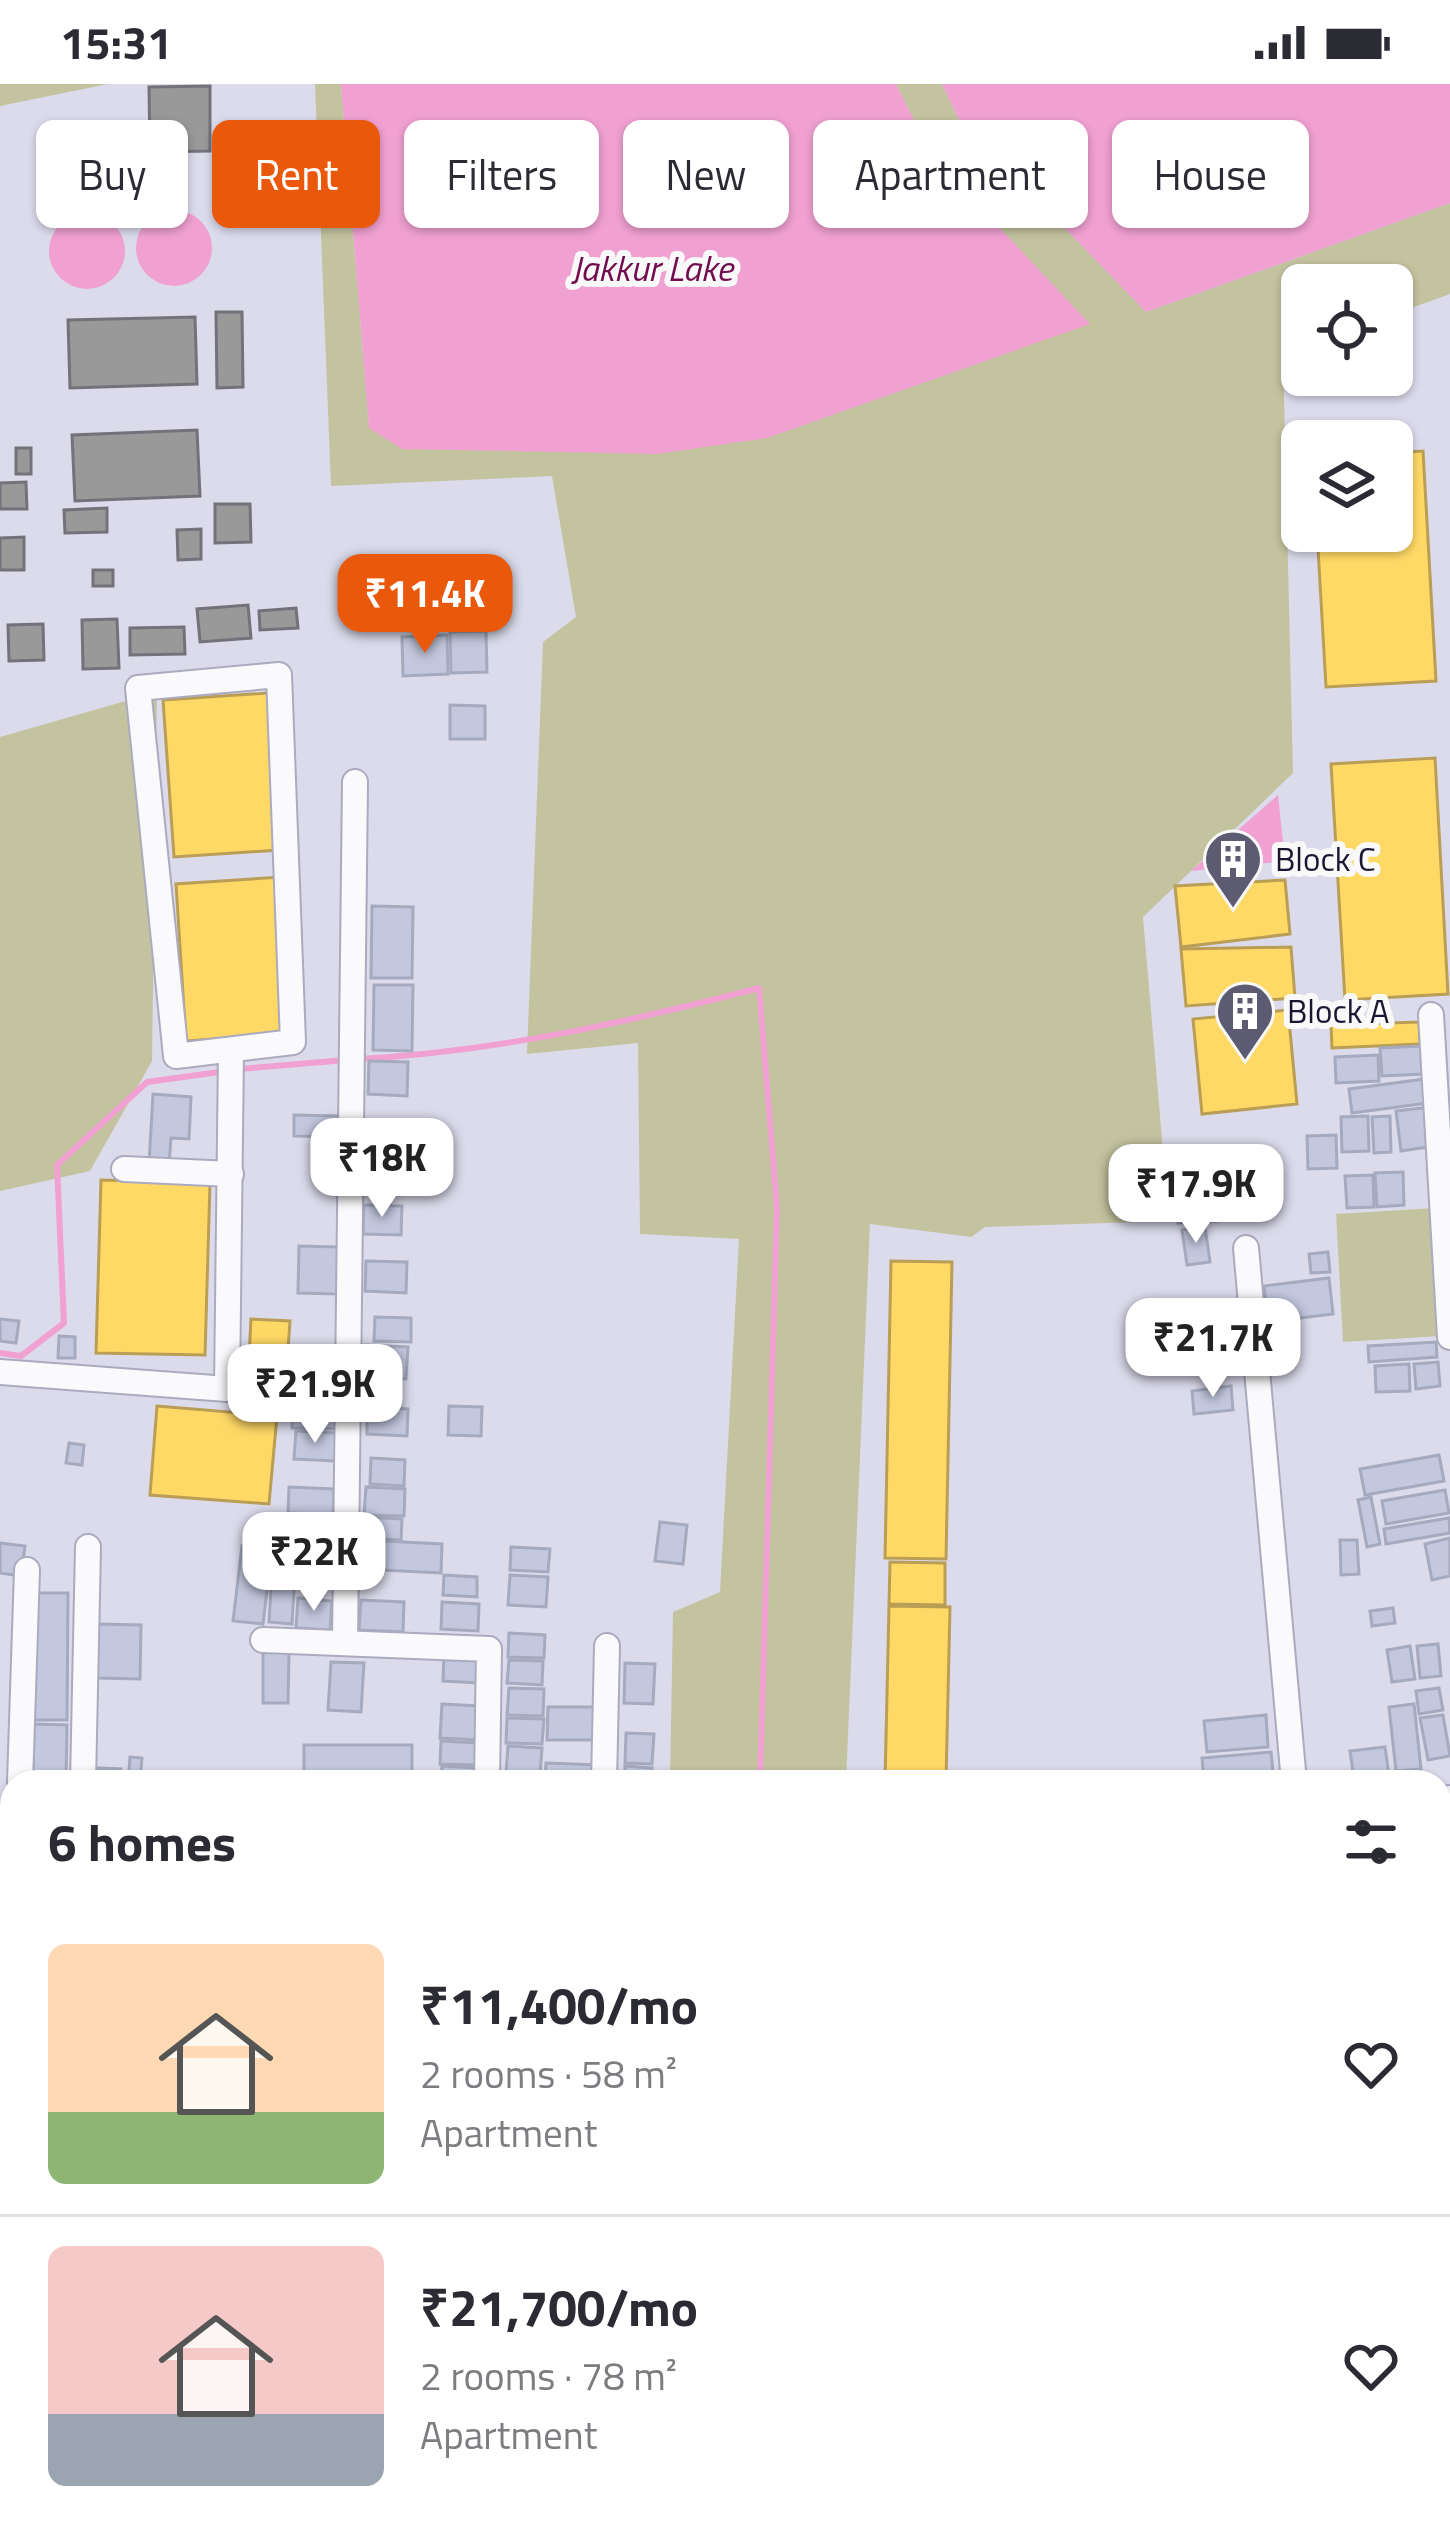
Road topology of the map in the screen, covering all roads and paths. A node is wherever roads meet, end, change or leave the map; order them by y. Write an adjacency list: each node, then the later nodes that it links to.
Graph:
1 (356, 782): 12 (street)
2 (1431, 1015): 7 (street)
3 (231, 1054): 3 (street); 5 (street)
4 (124, 1169): 5 (street)
5 (232, 1174): 8 (street)
6 (1246, 1248): 18 (street)
7 (1450, 1337)
8 (0, 1372)
9 (88, 1546): 15 (street)
10 (27, 1570): 14 (street)
11 (262, 1640): 12 (street)
12 (345, 1643): 16 (street)
13 (608, 1646): 17 (street)
14 (20, 1770)
15 (83, 1770)
16 (487, 1770)
17 (604, 1770)
18 (1293, 1770)

